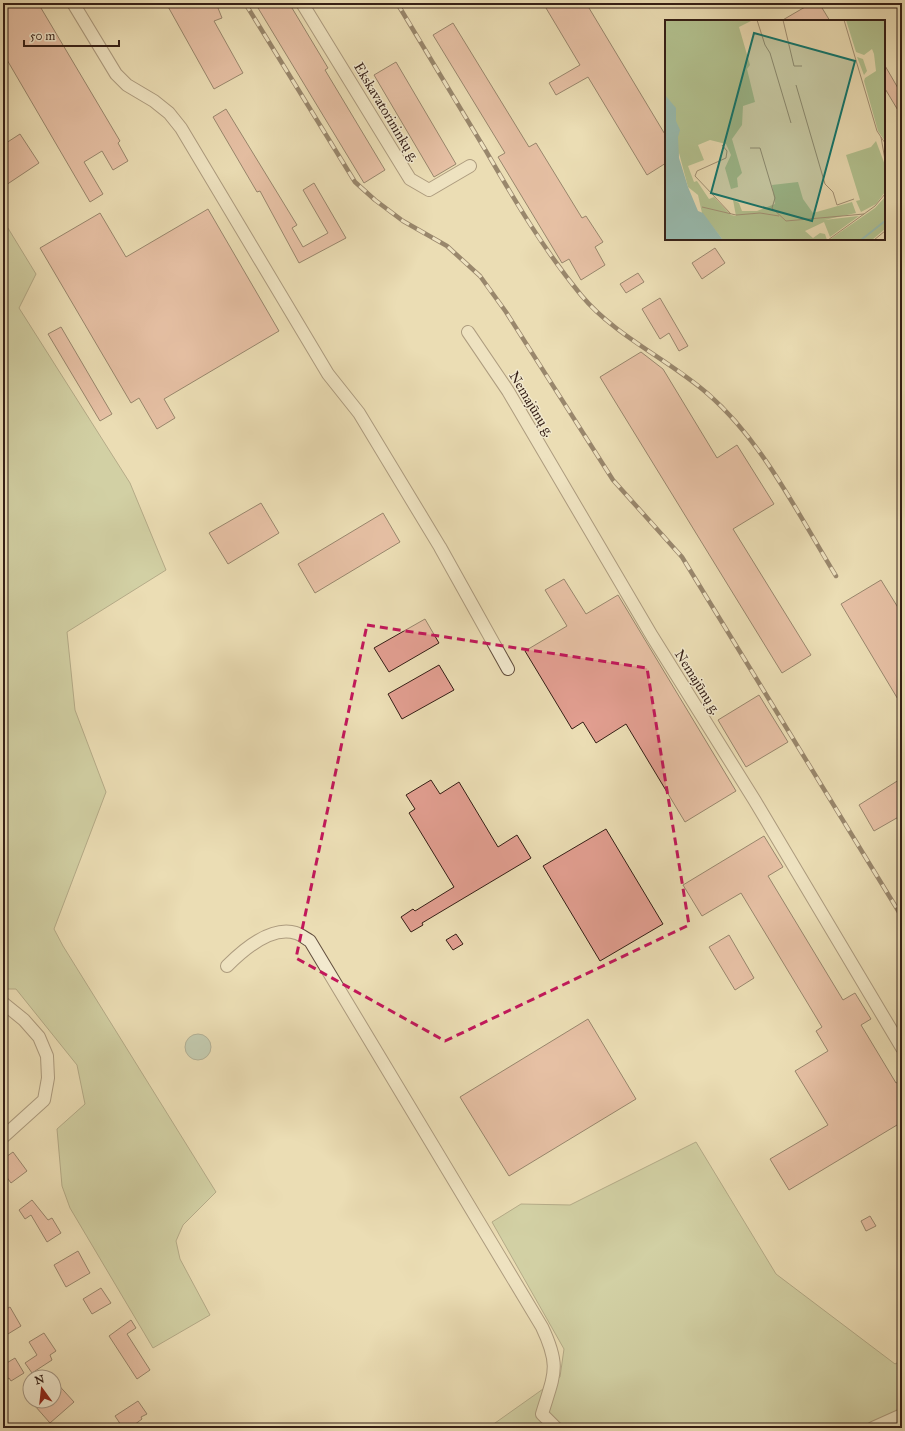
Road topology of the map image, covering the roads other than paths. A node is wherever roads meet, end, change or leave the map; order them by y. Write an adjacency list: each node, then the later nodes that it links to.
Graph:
1 (73, 3): 5 (street)
2 (302, 3): 3 (street, Ekskavatorininkų g.)
3 (470, 166)
4 (468, 332): 8 (street, Nemajūnų g.)
5 (508, 669)
6 (227, 966): 11 (street)
7 (3, 1003): 9 (street)
8 (902, 1048)
9 (3, 1137)
10 (902, 1415): 12 (street)
11 (556, 1428)
12 (873, 1428)

